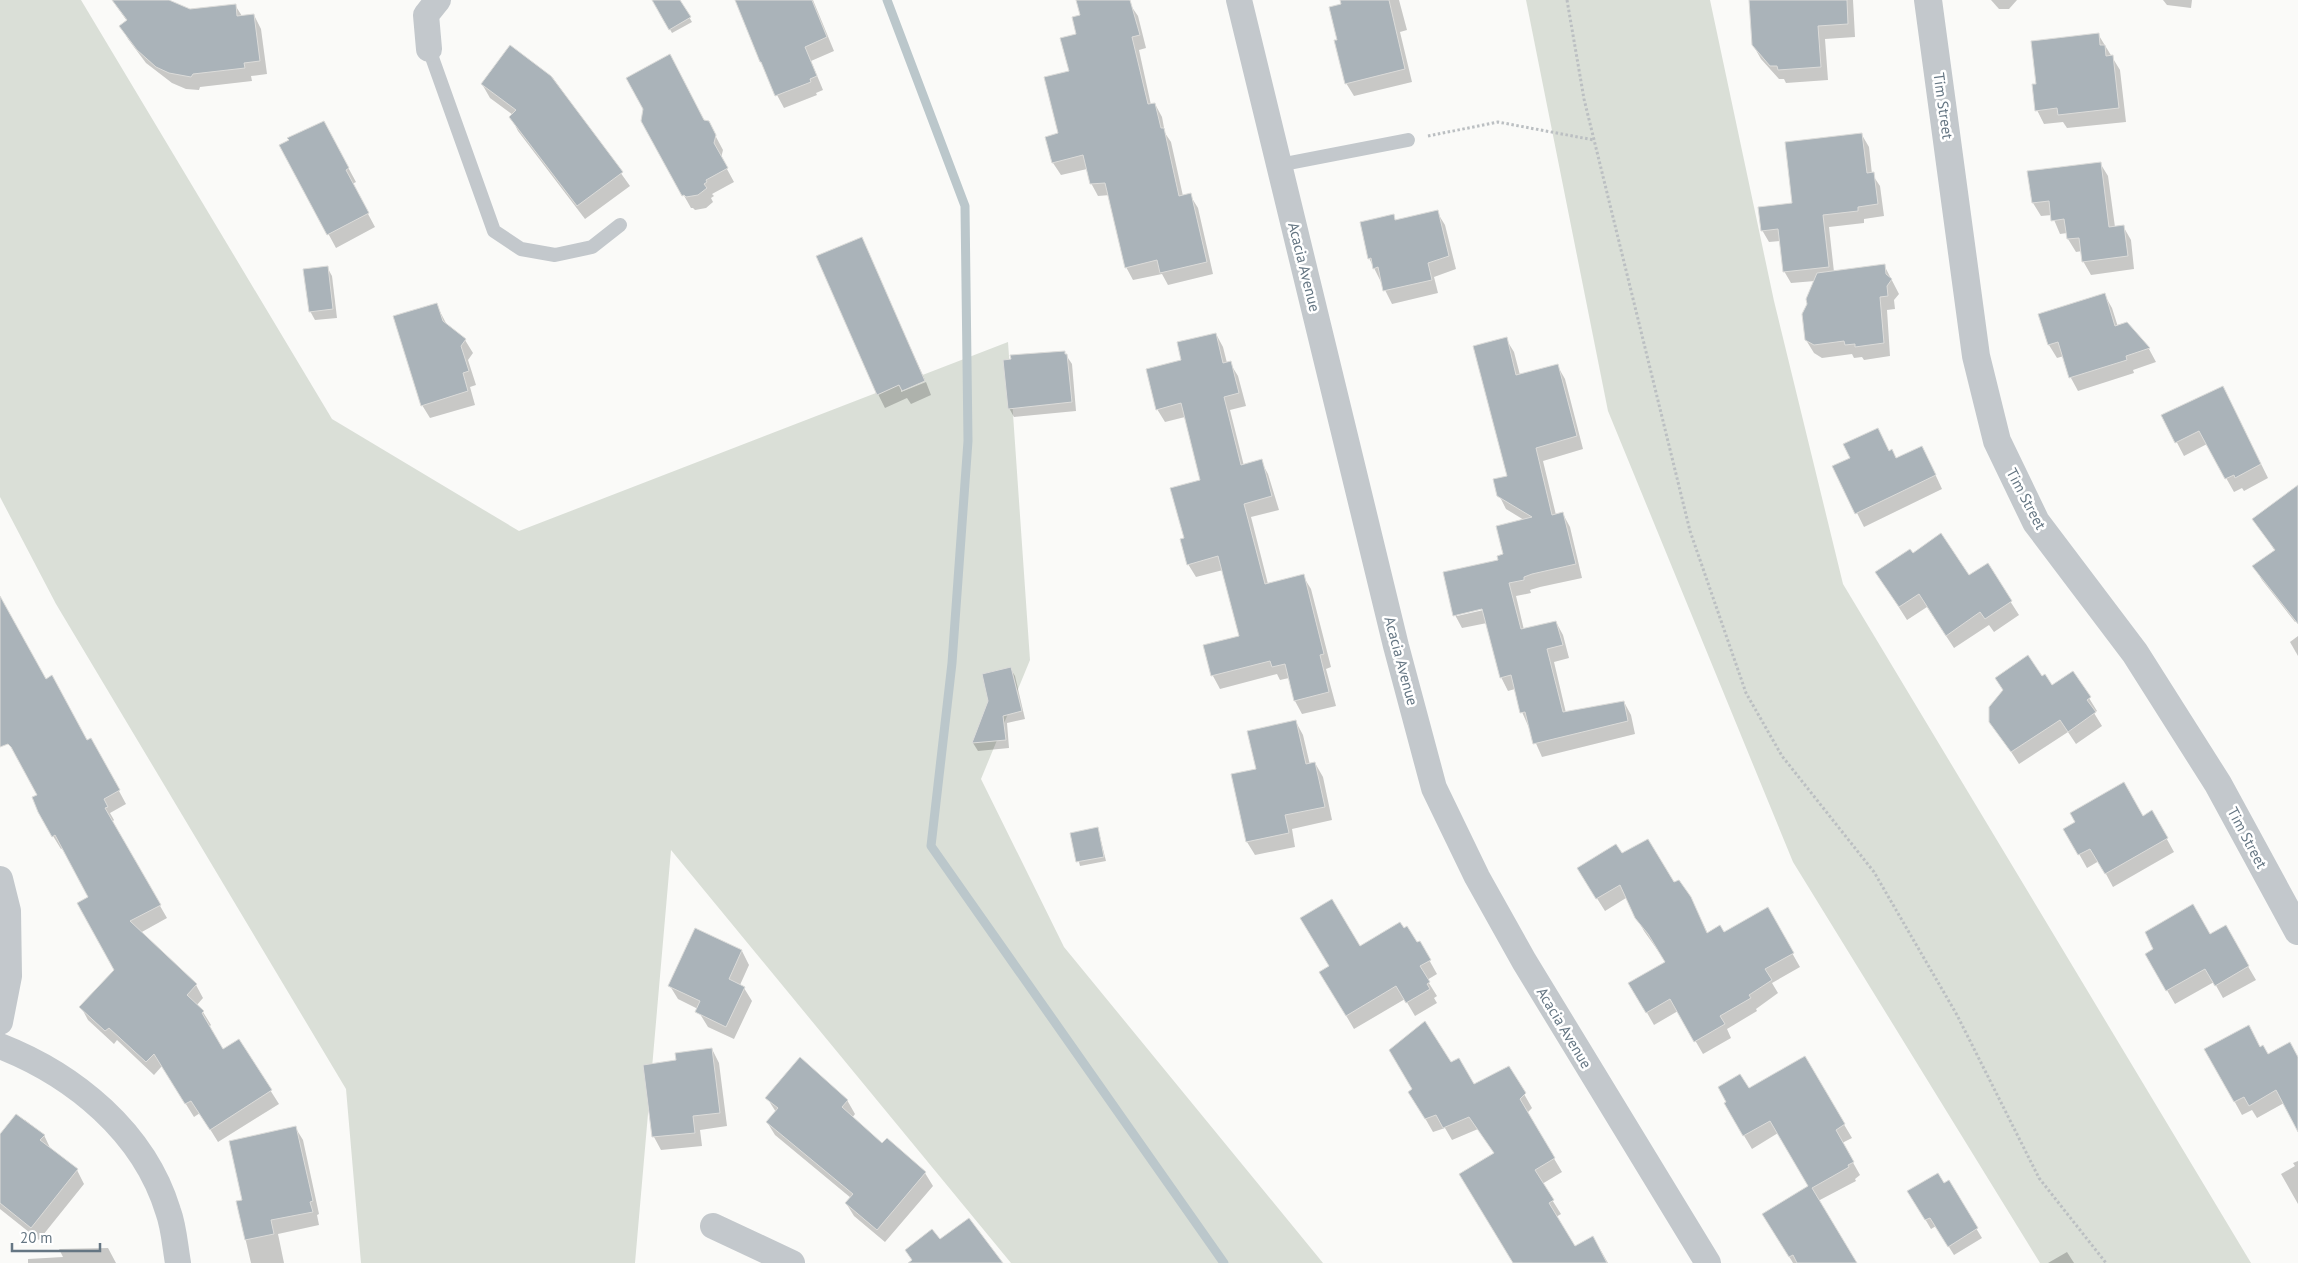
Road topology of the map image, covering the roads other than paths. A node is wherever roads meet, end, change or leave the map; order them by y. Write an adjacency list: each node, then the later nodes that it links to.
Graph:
1 (438, 0): 4 (street)
2 (1239, 0): 6 (street, Acacia Avenue)
3 (1928, 0): 9 (street, Tim Street)
4 (429, 49): 7 (lane)
5 (1408, 140): 6 (lane)
6 (1279, 164): 15 (street, Acacia Avenue)
7 (620, 225)
8 (0, 879): 10 (street)
9 (2298, 931)
10 (0, 1022)
11 (0, 1046): 13 (street)
12 (713, 1226): 14 (street)
13 (178, 1263)
14 (792, 1263)
15 (1708, 1263)

